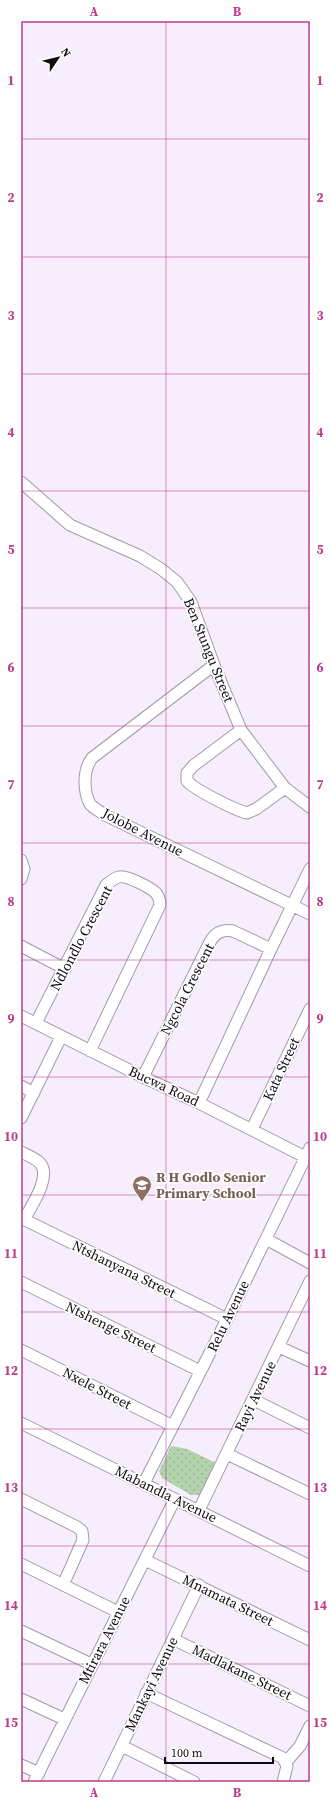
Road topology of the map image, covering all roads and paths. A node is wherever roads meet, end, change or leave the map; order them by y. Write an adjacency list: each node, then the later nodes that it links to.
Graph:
1 (21, 482): 2 (street, Ben Stungu Street)
2 (214, 665): 3 (street, Ben Stungu Street); 9 (street, Jolobe Avenue)
3 (241, 730): 4 (street, Ben Stungu Street); 4 (street)
4 (285, 788): 5 (street, Ben Stungu Street)
5 (310, 807)
6 (21, 860): 8 (street)
7 (310, 869): 9 (street)
8 (21, 879)
9 (292, 905): 10 (street, Jolobe Avenue); 12 (street)
10 (310, 914)
11 (21, 946): 13 (street)
12 (271, 949): 20 (street, Ngcola Crescent); 23 (street)
13 (65, 969): 16 (street, Ndlondlo Crescent); 19 (street, Ndlondlo Crescent)
14 (310, 1008): 17 (street, Kata Street)
15 (21, 1016): 16 (street, Bucwa Road)
16 (36, 1024): 18 (street, Bucwa Road)
17 (305, 1030): 25 (street, Kata Street)
18 (61, 1037): 19 (street, Bucwa Road); 22 (street)
19 (90, 1051): 20 (street, Bucwa Road)
20 (143, 1077): 23 (street, Bucwa Road)
21 (21, 1086): 22 (street)
22 (34, 1092): 24 (street)
23 (199, 1103): 25 (street, Bucwa Road)
24 (21, 1118)
25 (252, 1129): 27 (street, Bucwa Road)
26 (21, 1152): 28 (street)
27 (308, 1153): 29 (street, Relu Avenue)
28 (23, 1219): 33 (street, Ntshanyana Street)
29 (266, 1239): 30 (street); 33 (street, Relu Avenue)
30 (310, 1263)
31 (21, 1282): 37 (street, Ntshenge Street)
32 (308, 1289): 34 (street, Rayi Avenue)
33 (227, 1319): 37 (street, Relu Avenue)
34 (279, 1347): 36 (street); 38 (street, Rayi Avenue)
35 (21, 1350): 40 (street, Nxele Street)
36 (310, 1362)
37 (200, 1371): 40 (street, Relu Avenue)
38 (254, 1400): 41 (street); 42 (street, Rayi Avenue)
39 (21, 1423): 43 (street, Mabandla Avenue)
40 (173, 1426): 43 (street, Relu Avenue)
41 (310, 1428)
42 (227, 1454): 44 (street); 47 (street, Rayi Avenue)
43 (144, 1483): 46 (street, Mabandla Avenue)
44 (310, 1494)
45 (21, 1499): 51 (street)
46 (175, 1499): 47 (street, Mabandla Avenue); 48 (street, Mtirara Avenue)
47 (199, 1510): 50 (street, Mabandla Avenue)
48 (145, 1560): 52 (street, Mnamata Street); 53 (street, Mtirara Avenue)
49 (21, 1564): 51 (street)
50 (310, 1566)
51 (63, 1584): 53 (street)
52 (199, 1585): 55 (street, Mankayi Avenue); 56 (street, Mnamata Street)
53 (118, 1612): 57 (street, Mtirara Avenue)
54 (21, 1631): 57 (street)
55 (173, 1639): 58 (street, Mankayi Avenue); 60 (street, Madlakane Street)
56 (310, 1640)
57 (92, 1664): 61 (street, Mtirara Avenue)
58 (146, 1693): 63 (street, Mankayi Avenue); 64 (street)
59 (21, 1699): 61 (street)
60 (310, 1706)
61 (64, 1719): 66 (street, Mtirara Avenue)
62 (310, 1726): 64 (street)
63 (122, 1746): 67 (street, Mankayi Avenue); 68 (street)
64 (286, 1762): 69 (street)
65 (21, 1765): 66 (street)
66 (36, 1778)
67 (104, 1782)
68 (194, 1782)
69 (283, 1782)

